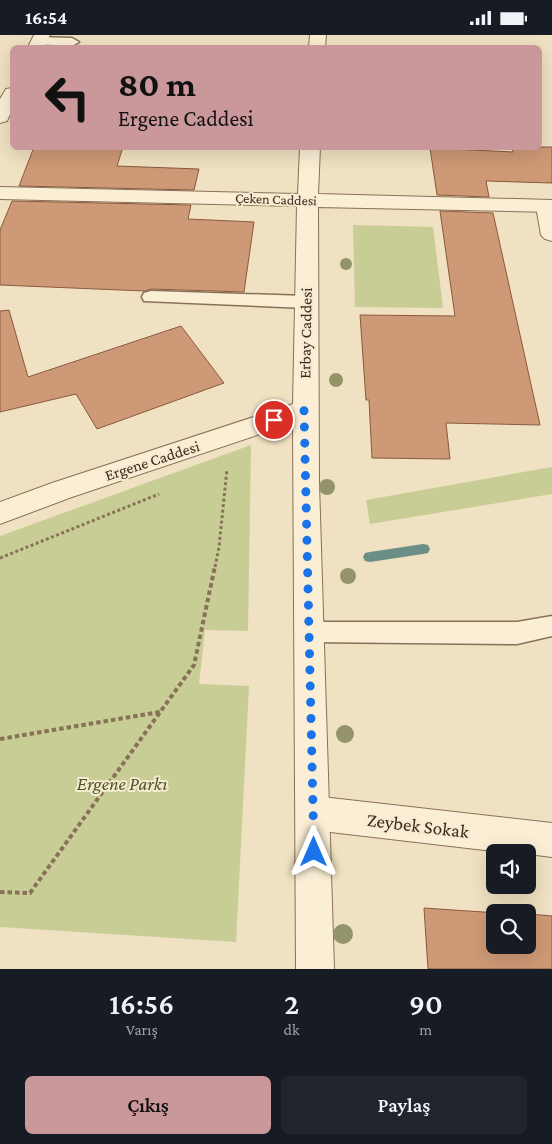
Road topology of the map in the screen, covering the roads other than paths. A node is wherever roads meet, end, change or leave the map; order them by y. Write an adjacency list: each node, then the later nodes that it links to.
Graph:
1 (39, 41): 2 (lane)
2 (72, 42)
3 (10, 97): 4 (street)
4 (0, 117)
5 (310, 150): 7 (street, Erbay Caddesi)
6 (0, 193): 7 (street, Çeken Caddesi)
7 (307, 200): 8 (street, Çeken Caddesi); 11 (street, Erbay Caddesi)
8 (549, 206): 9 (street)
9 (552, 235)
10 (151, 297): 11 (lane)
11 (306, 302): 12 (street, Erbay Caddesi)
12 (304, 410): 13 (street, Ergene Caddesi); 15 (street, Erbay Caddesi)
13 (0, 513)
14 (552, 626): 15 (lane)
15 (309, 632): 16 (street, Erbay Caddesi)
16 (314, 813): 17 (street, Zeybek Sokak); 18 (street, Erbay Caddesi)
17 (552, 840)
18 (315, 969)

